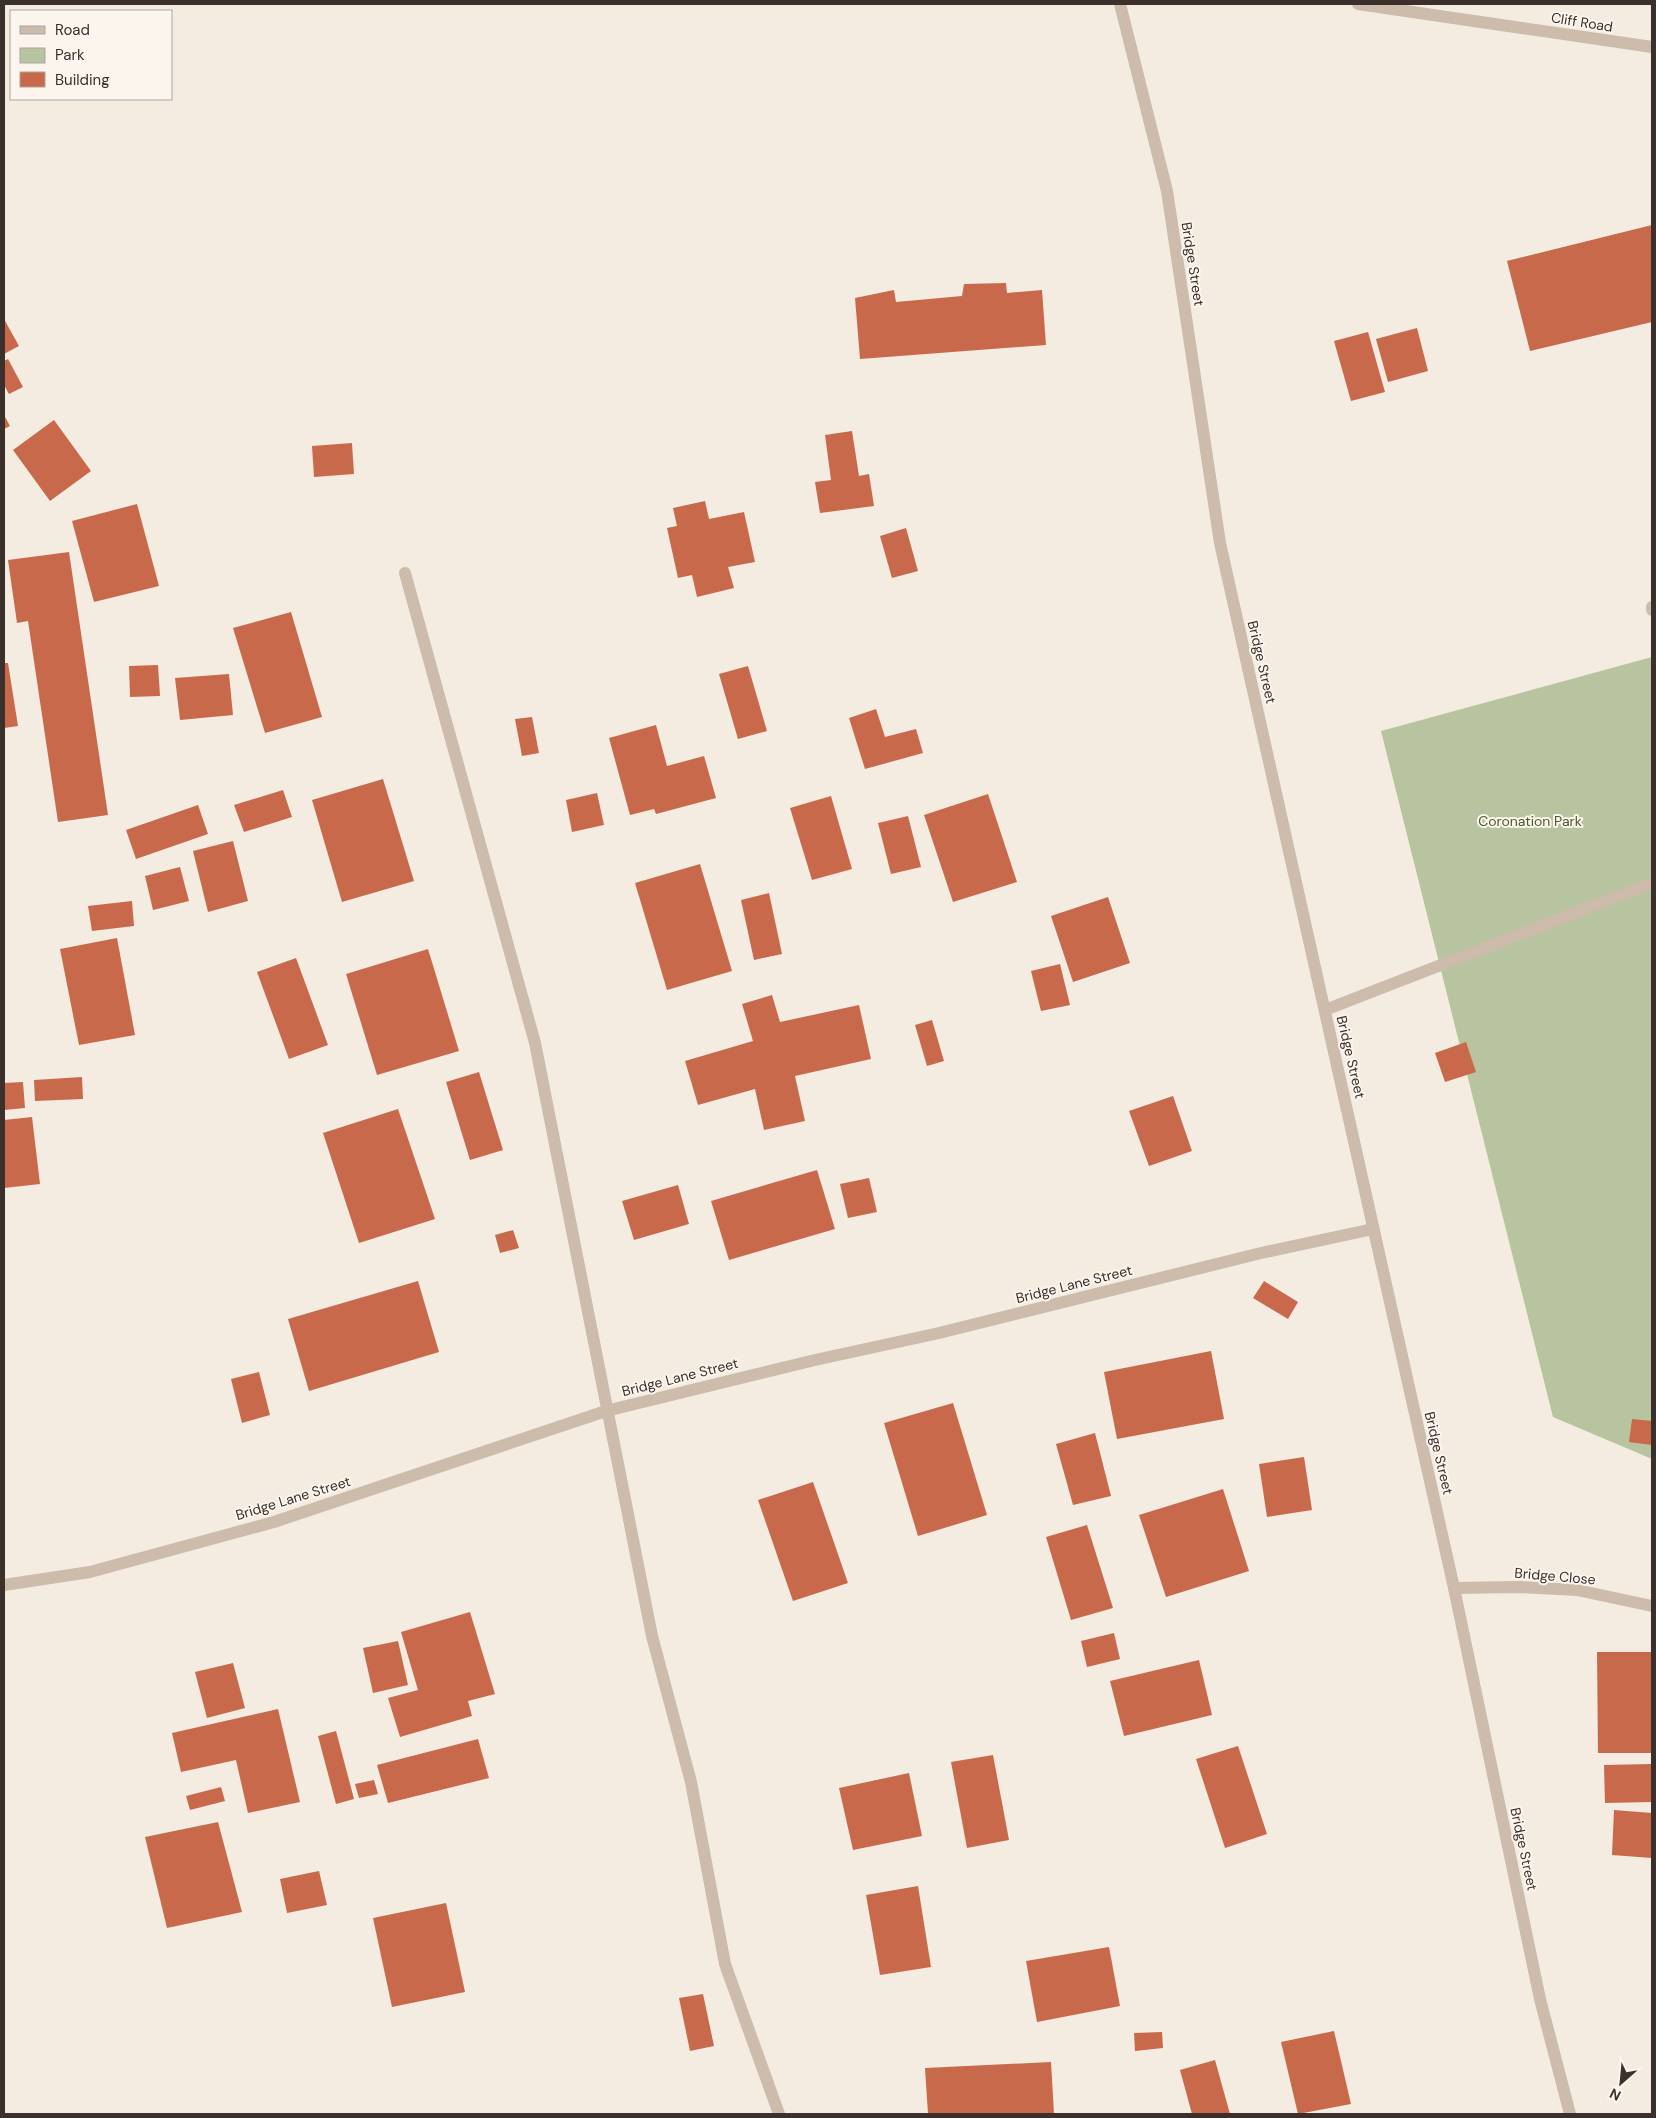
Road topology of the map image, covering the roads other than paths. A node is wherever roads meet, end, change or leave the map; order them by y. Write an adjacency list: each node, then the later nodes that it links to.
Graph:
1 (1120, 4): 6 (street, Bridge Street)
2 (1358, 4): 3 (street, Cliff Road)
3 (1652, 47)
4 (405, 573): 8 (street)
5 (1652, 883): 6 (street)
6 (1325, 1010): 7 (street, Bridge Street)
7 (1373, 1229): 8 (street, Bridge Lane Street); 10 (street, Bridge Street)
8 (606, 1411): 9 (street, Bridge Lane Street); 12 (street)
9 (4, 1585)
10 (1454, 1588): 11 (street, Bridge Close); 13 (street, Bridge Street)
11 (1652, 1606)
12 (779, 2114)
13 (1570, 2114)

